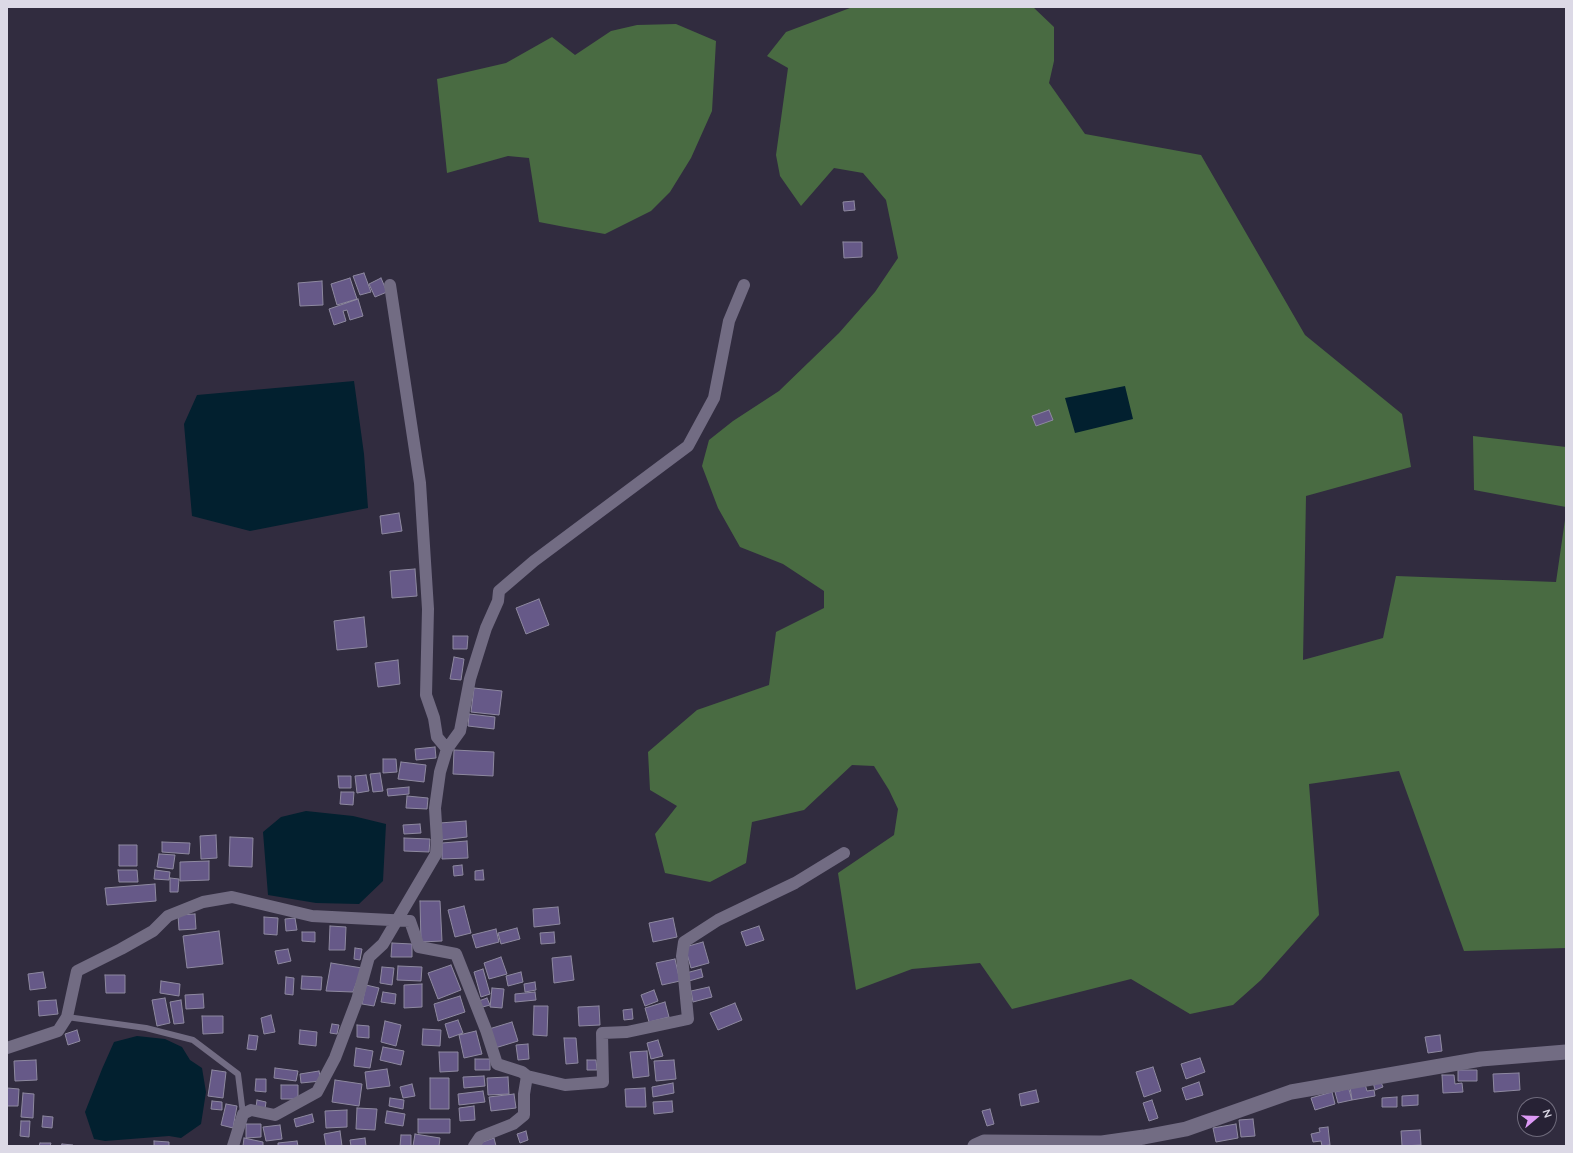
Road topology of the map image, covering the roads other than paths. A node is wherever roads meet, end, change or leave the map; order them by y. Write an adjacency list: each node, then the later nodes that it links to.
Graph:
1 (390, 285): 3 (street)
2 (744, 285): 3 (street)
3 (447, 749): 9 (street)
4 (844, 854): 8 (street)
5 (67, 1017): 6 (street); 8 (street); 9 (lane)
6 (7, 1048)
7 (1566, 1052): 12 (street)
8 (527, 1076): 11 (street)
9 (243, 1114): 10 (street)
10 (233, 1146)
11 (474, 1146)
12 (975, 1146)

